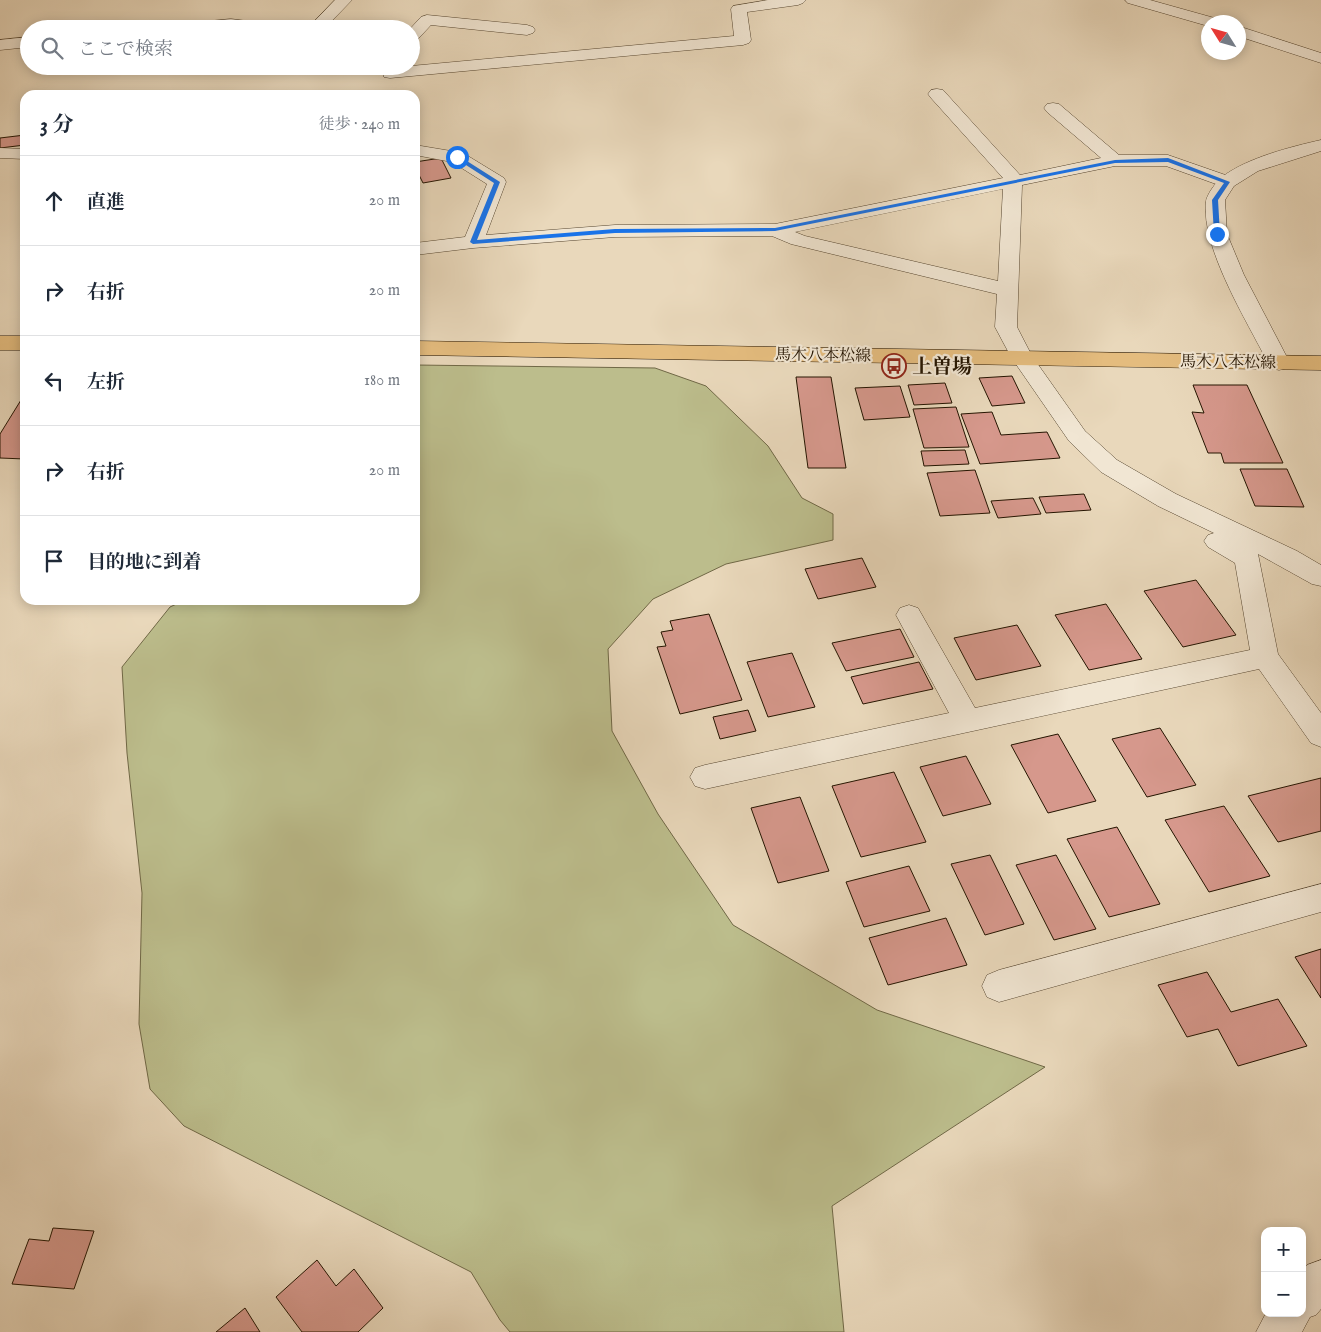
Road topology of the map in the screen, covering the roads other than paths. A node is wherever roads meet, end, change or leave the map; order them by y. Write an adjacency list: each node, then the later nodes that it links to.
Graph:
1 (344, 0): 5 (street)
2 (798, 0): 12 (street)
3 (1133, 0): 4 (street)
4 (1201, 19)
5 (324, 20)
6 (420, 27): 7 (street)
7 (527, 30)
8 (1246, 34): 11 (street)
9 (20, 43): 10 (street)
10 (0, 45)
11 (1321, 58)
12 (420, 70)
13 (937, 94): 20 (street)
14 (1053, 108): 19 (street)
15 (1321, 145): 21 (street)
16 (420, 151): 23 (street)
17 (0, 153): 18 (street)
18 (20, 154)
19 (1115, 161): 20 (street); 21 (street)
20 (1013, 182): 22 (street); 25 (street)
21 (1227, 182): 30 (street)
22 (775, 230): 23 (street); 25 (street)
23 (473, 242): 24 (street)
24 (420, 248)
25 (1008, 290): 29 (street)
26 (0, 342): 27 (main road)
27 (20, 343)
28 (420, 348): 29 (main road, 馬木八本松線)
29 (1022, 357): 30 (main road, 馬木八本松線); 32 (street)
30 (1279, 363): 31 (main road, 馬木八本松線)
31 (1321, 363)
32 (1167, 500): 33 (street); 35 (street)
33 (1321, 578)
34 (909, 615): 36 (street)
35 (1265, 657): 36 (street); 37 (street)
36 (968, 721): 38 (street)
37 (1321, 735)
38 (705, 777)
39 (1321, 898): 40 (street)
40 (999, 986)
41 (1321, 1279): 42 (street)
42 (1306, 1296)
43 (1289, 1317): 44 (street)
44 (1276, 1332)

